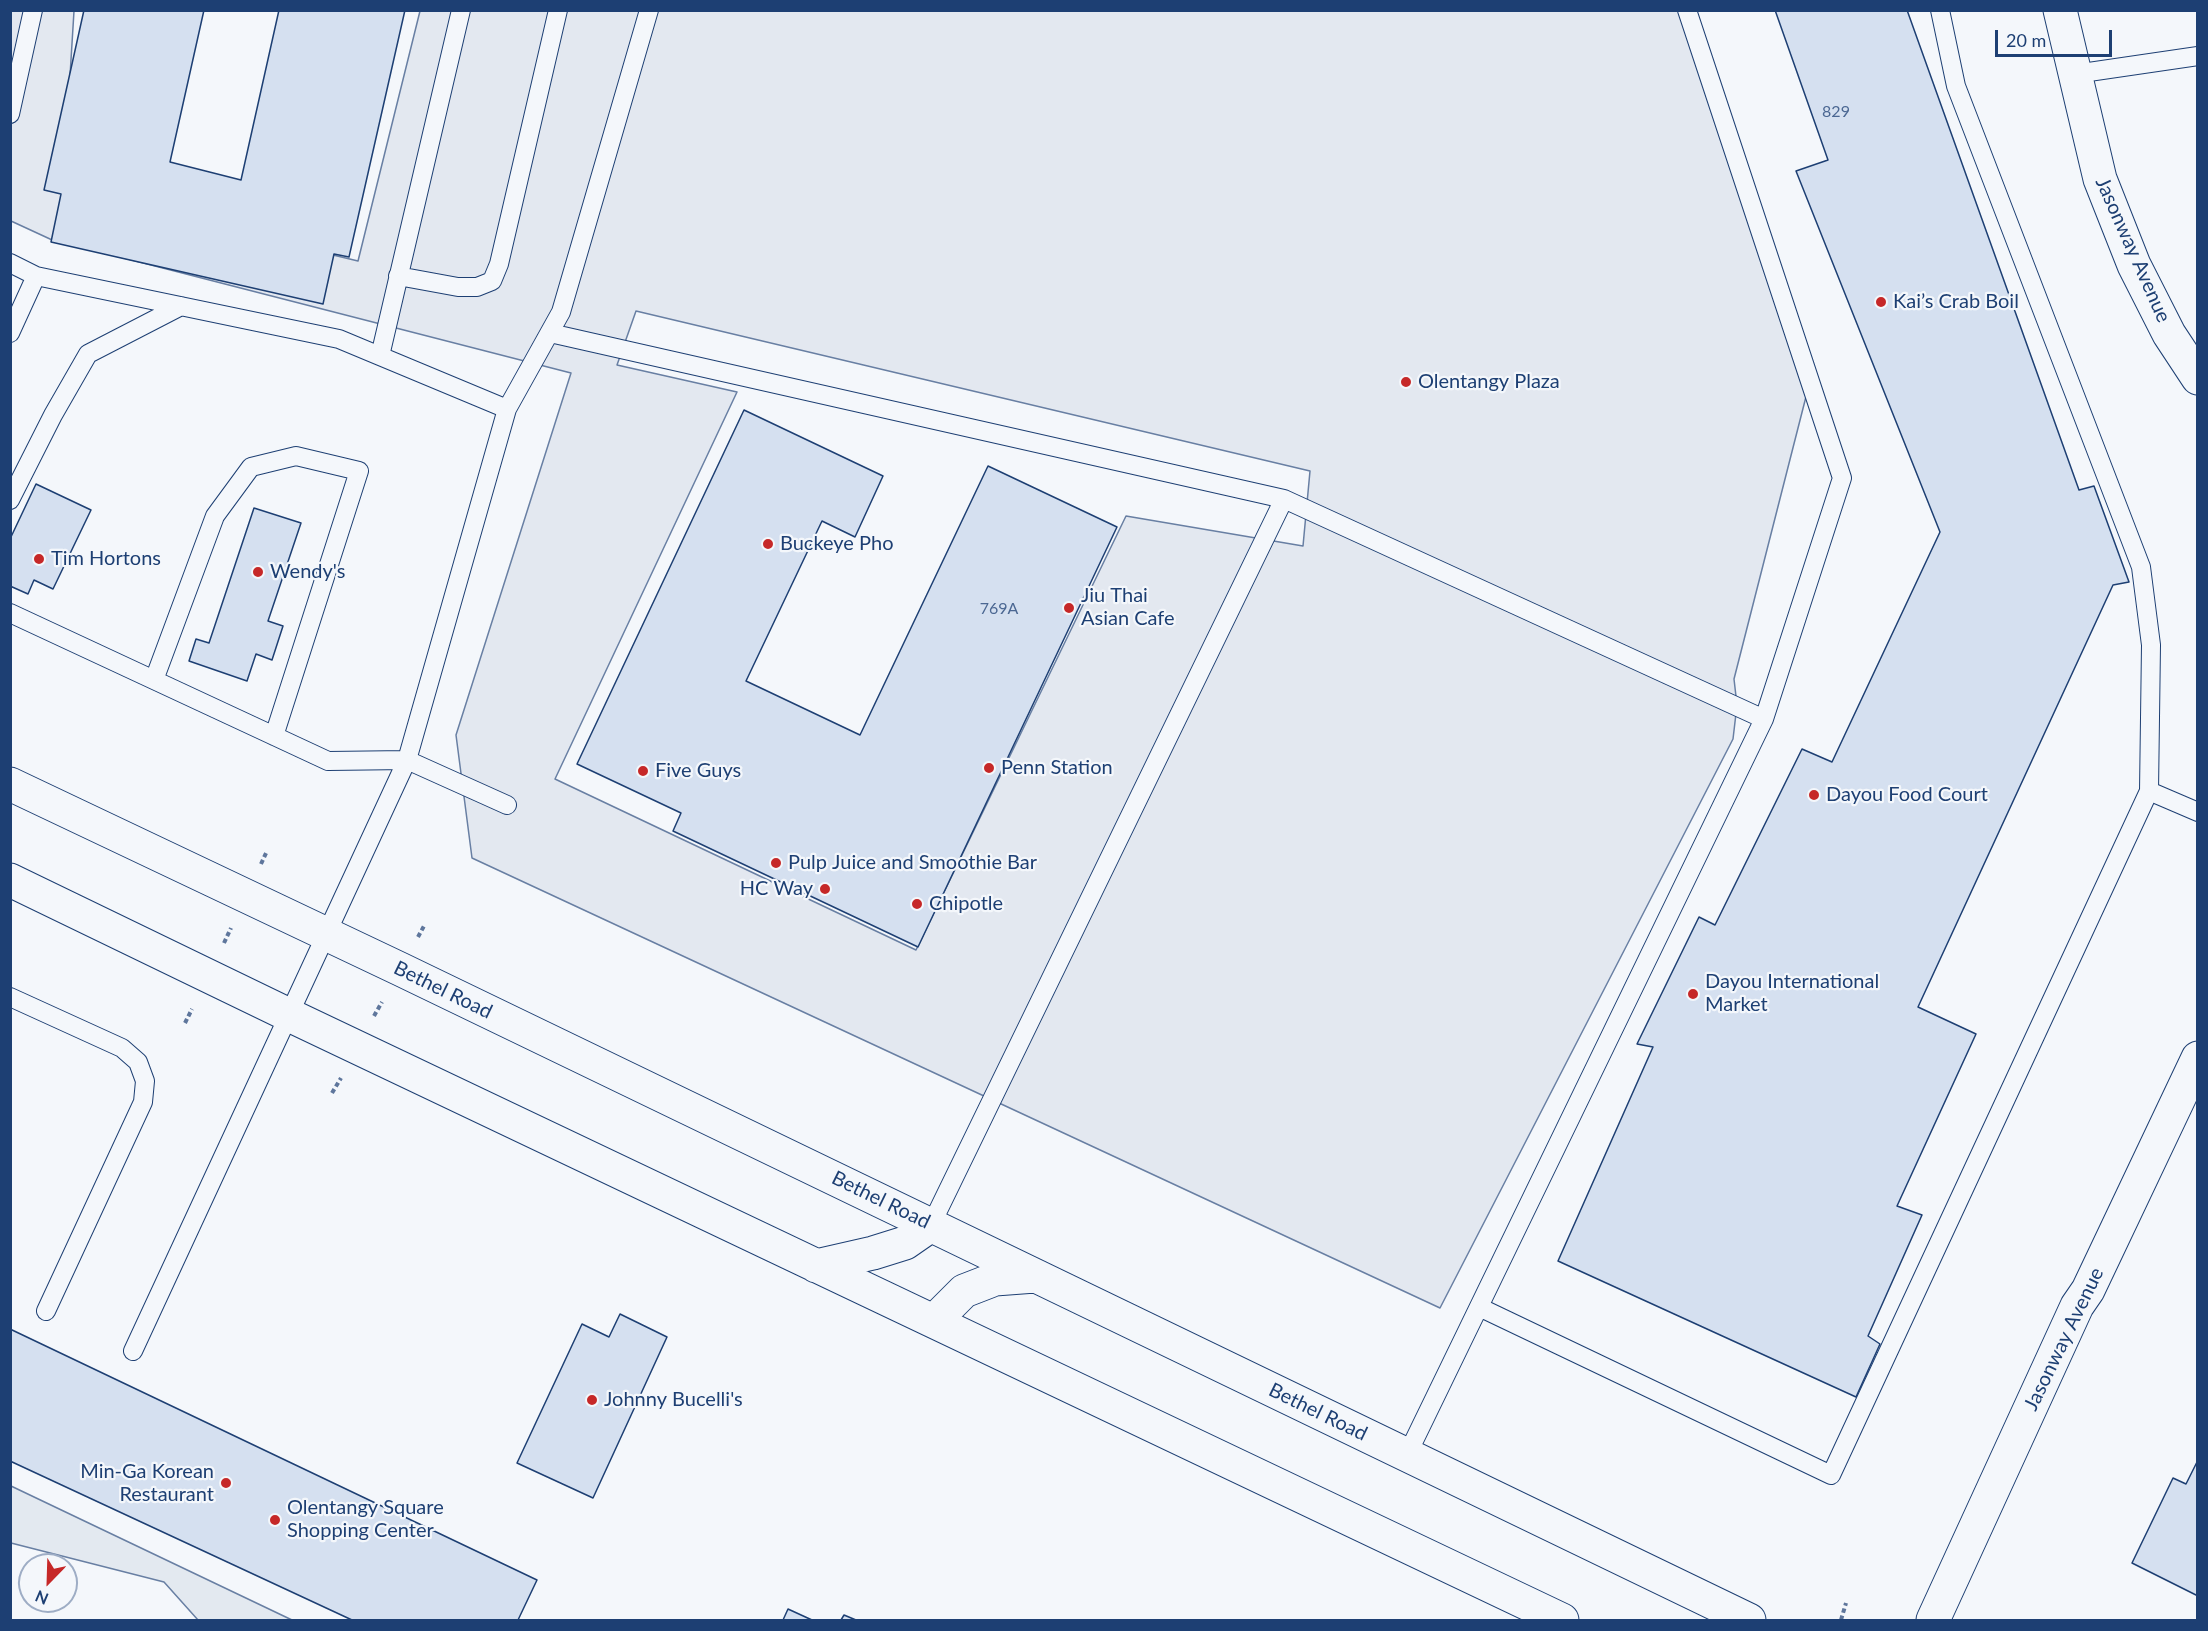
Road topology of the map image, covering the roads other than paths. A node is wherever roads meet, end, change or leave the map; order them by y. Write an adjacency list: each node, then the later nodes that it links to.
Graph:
1 (33, 10): 10 (lane)
2 (461, 10): 13 (lane)
3 (558, 10): 13 (lane)
4 (649, 10): 16 (lane)
5 (1687, 10): 24 (lane)
6 (1940, 10): 28 (lane)
7 (2060, 10): 9 (main road, Jasonway Avenue)
8 (2198, 56): 9 (lane)
9 (2075, 74): 18 (main road, Jasonway Avenue)
10 (11, 107)
11 (10, 263): 12 (lane)
12 (36, 276): 14 (lane); 15 (lane)
13 (398, 276): 17 (lane)
14 (181, 306): 17 (lane); 21 (lane)
15 (10, 333)
16 (550, 333): 19 (lane); 20 (lane)
17 (380, 356): 19 (lane)
18 (2198, 378)
19 (507, 409): 26 (lane)
20 (1284, 499): 24 (lane); 36 (lane)
21 (10, 500)
22 (10, 613): 23 (lane)
23 (153, 680): 25 (lane); 25 (lane)
24 (1764, 718): 39 (lane)
25 (274, 736): 26 (lane)
26 (408, 760): 29 (lane); 32 (lane)
27 (10, 784): 32 (main road, Bethel Road)
28 (2149, 791): 30 (lane); 39 (lane)
29 (507, 805)
30 (2198, 812)
31 (10, 880): 34 (main road)
32 (325, 935): 34 (lane); 36 (main road, Bethel Road)
33 (10, 998): 40 (lane)
34 (289, 1015): 37 (main road); 42 (lane)
35 (2198, 1058): 46 (main road, Jasonway Avenue)
36 (931, 1225): 37 (main road); 38 (main road, Bethel Road)
37 (816, 1266): 41 (main road)
38 (1037, 1276): 41 (main road); 43 (main road, Bethel Road)
39 (1479, 1307): 43 (lane)
40 (46, 1311)
41 (935, 1320): 44 (main road)
42 (133, 1351)
43 (1407, 1455): 45 (main road, Bethel Road)
44 (1562, 1620)
45 (1749, 1620)
46 (1933, 1620)

